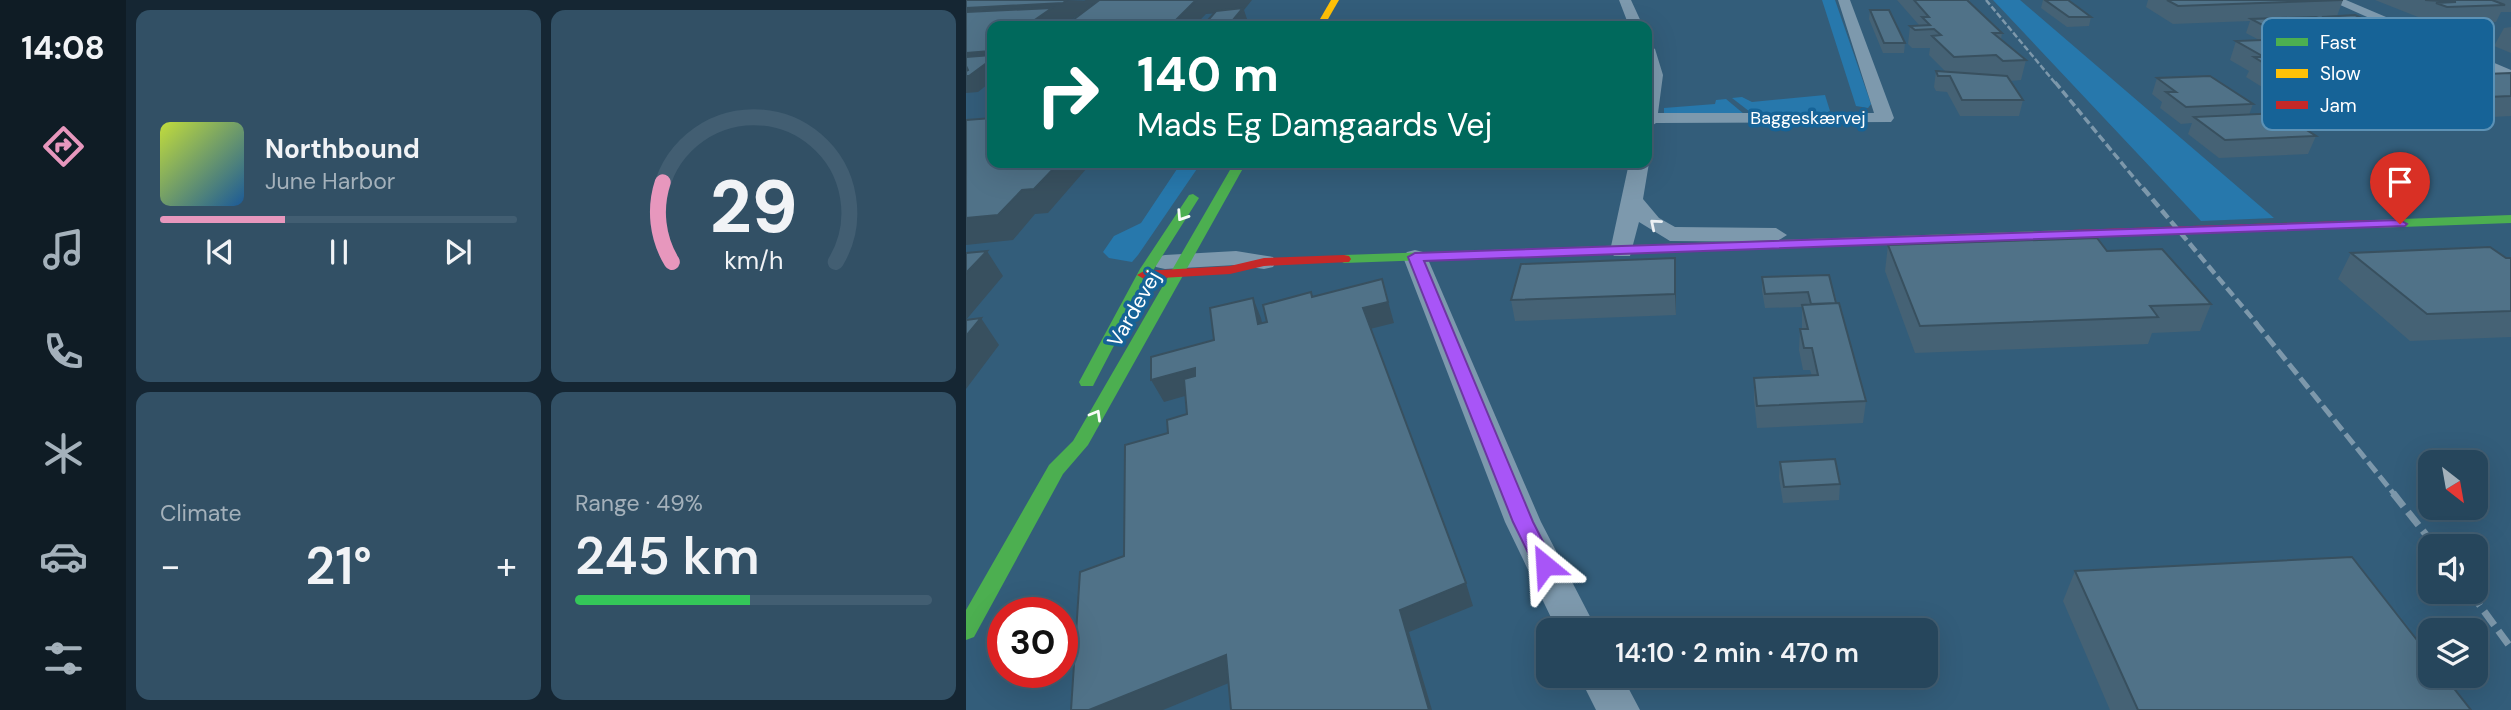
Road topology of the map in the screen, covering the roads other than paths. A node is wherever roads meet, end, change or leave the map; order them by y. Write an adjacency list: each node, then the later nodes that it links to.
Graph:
1 (1317, 0): 7 (street)
2 (1335, 0): 8 (street)
3 (1625, 0): 9 (street)
4 (1843, 0): 14 (street, Baggeskærvej)
5 (2335, 0): 6 (street)
6 (2377, 18)
7 (1306, 21)
8 (1323, 21)
9 (1634, 21)
10 (1652, 65): 13 (street, Baggeskærvej)
11 (2494, 69): 12 (street)
12 (2511, 76)
13 (1652, 92)
14 (1652, 121)
15 (1237, 168): 24 (street, Vardevej)
16 (1638, 168): 18 (street)
17 (1202, 184): 25 (street, Vardevej, one-way to 25)
18 (1632, 200): 20 (street, one-way to 18); 21 (street)
19 (2511, 219): 20 (street)
20 (1915, 241): 21 (street)
21 (1622, 251): 22 (street)
22 (1415, 257): 23 (street); 29 (street)
23 (1264, 262): 24 (street)
24 (1182, 267): 25 (street); 28 (street, Vardevej, one-way to 24)
25 (1148, 269): 26 (street, Vardevej)
26 (1079, 397)
27 (1053, 446): 28 (street)
28 (1056, 470): 30 (street, Vardevej)
29 (1571, 618)
30 (966, 630)
31 (1607, 688): 32 (street)
32 (1618, 710)

